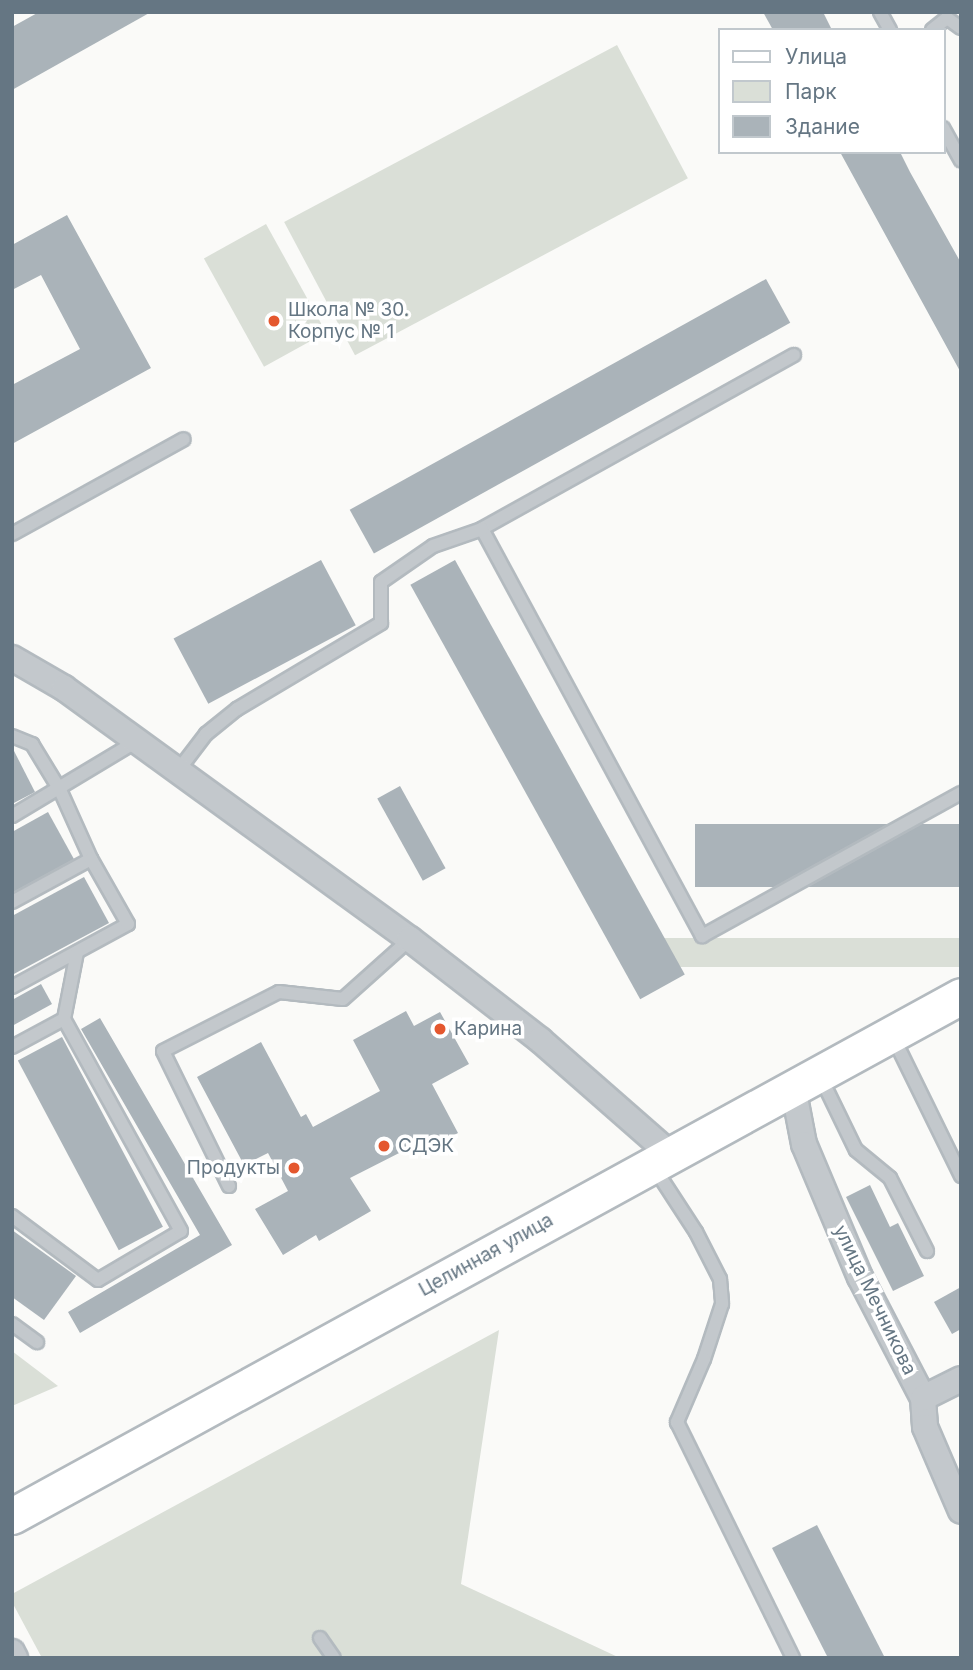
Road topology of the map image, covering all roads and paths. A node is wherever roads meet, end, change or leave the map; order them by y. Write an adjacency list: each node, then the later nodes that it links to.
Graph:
1 (880, 12): 3 (lane)
2 (945, 15): 4 (lane)
3 (889, 28)
4 (961, 28)
5 (945, 132): 6 (lane)
6 (961, 160)
7 (794, 355): 9 (lane)
8 (184, 439): 10 (lane)
9 (482, 529): 14 (lane); 16 (lane)
10 (12, 534)
11 (12, 658): 13 (street)
12 (12, 736): 15 (lane)
13 (135, 742): 14 (street); 15 (lane)
14 (177, 772): 20 (street)
15 (60, 790): 17 (lane); 18 (lane)
16 (961, 793)
17 (12, 816)
18 (91, 859): 19 (lane); 21 (lane)
19 (12, 902)
20 (410, 939): 28 (street); 30 (lane)
21 (77, 952): 22 (lane); 24 (lane)
22 (12, 987)
23 (961, 996): 25 (main road, Целинная улица)
24 (64, 1020): 26 (lane); 31 (lane)
25 (891, 1034): 27 (main road, Целинная улица); 29 (lane)
26 (12, 1047)
27 (806, 1080): 28 (main road, Целинная улица); 32 (lane); 36 (street, улица Мечникова)
28 (661, 1159): 38 (main road, Целинная улица); 43 (lane)
29 (961, 1176)
30 (229, 1186)
31 (12, 1216)
32 (927, 1251)
33 (12, 1324): 34 (lane)
34 (37, 1342)
35 (961, 1379): 36 (street)
36 (923, 1398): 37 (street, улица Мечникова)
37 (961, 1511)
38 (12, 1516)
39 (320, 1638): 42 (lane)
40 (12, 1652): 41 (street)
41 (15, 1658)
42 (334, 1658)
43 (793, 1658)

